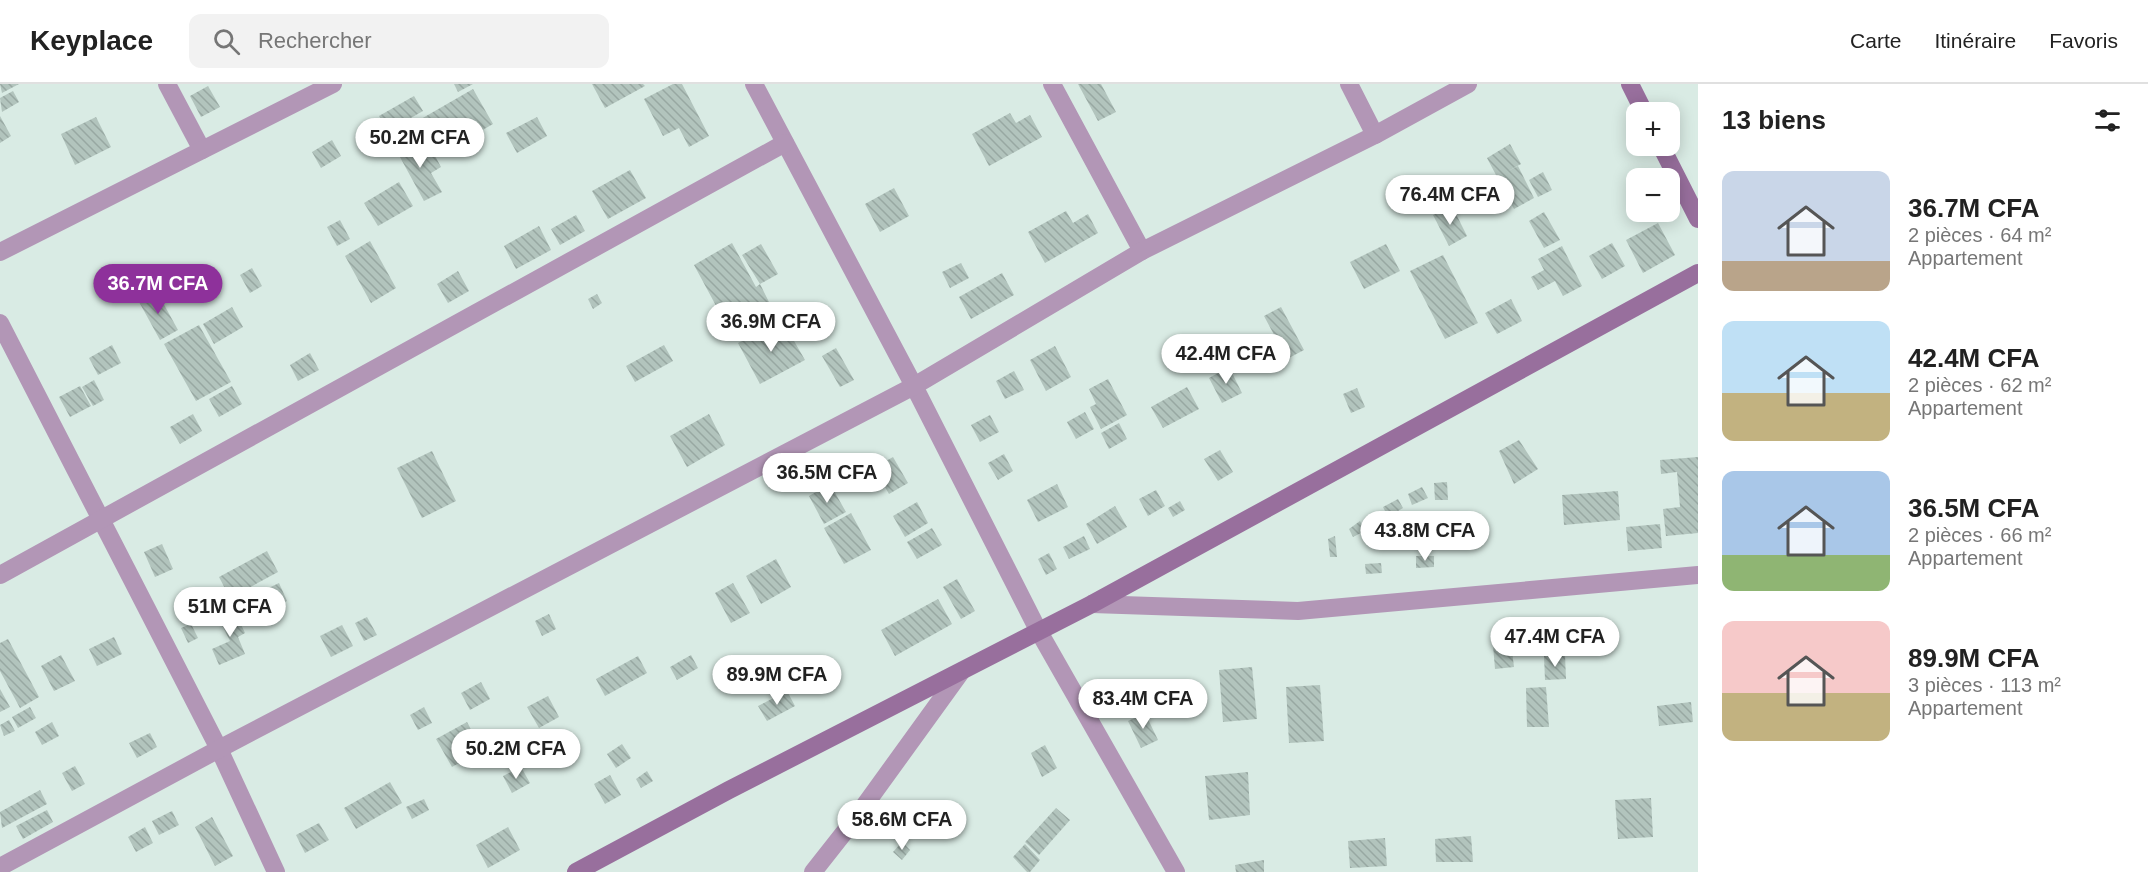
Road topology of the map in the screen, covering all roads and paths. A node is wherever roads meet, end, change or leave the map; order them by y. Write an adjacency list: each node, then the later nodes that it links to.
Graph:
1 (167, 84): 11 (street)
2 (333, 84): 11 (street)
3 (754, 84): 10 (street)
4 (1052, 84): 14 (street)
5 (1349, 84): 9 (street)
6 (1468, 84): 9 (street)
7 (1630, 84): 8 (main road)
8 (1639, 102)
9 (1375, 135): 14 (street)
10 (785, 143): 18 (street); 19 (street)
11 (202, 150): 15 (street)
12 (1666, 156): 13 (main road)
13 (1698, 219)
14 (1142, 251): 18 (street)
15 (0, 252)
16 (1698, 273): 22 (main road)
17 (0, 323): 19 (street)
18 (914, 386): 23 (street); 25 (street)
19 (102, 519): 20 (street); 25 (street)
20 (0, 575)
21 (1698, 575): 22 (street)
22 (1092, 604): 23 (main road)
23 (1038, 630): 24 (main road); 30 (street)
24 (961, 672): 28 (main road); 29 (street)
25 (219, 749): 26 (street); 27 (street)
26 (0, 867)
27 (276, 872)
28 (576, 872)
29 (813, 872)
30 (1176, 872)

